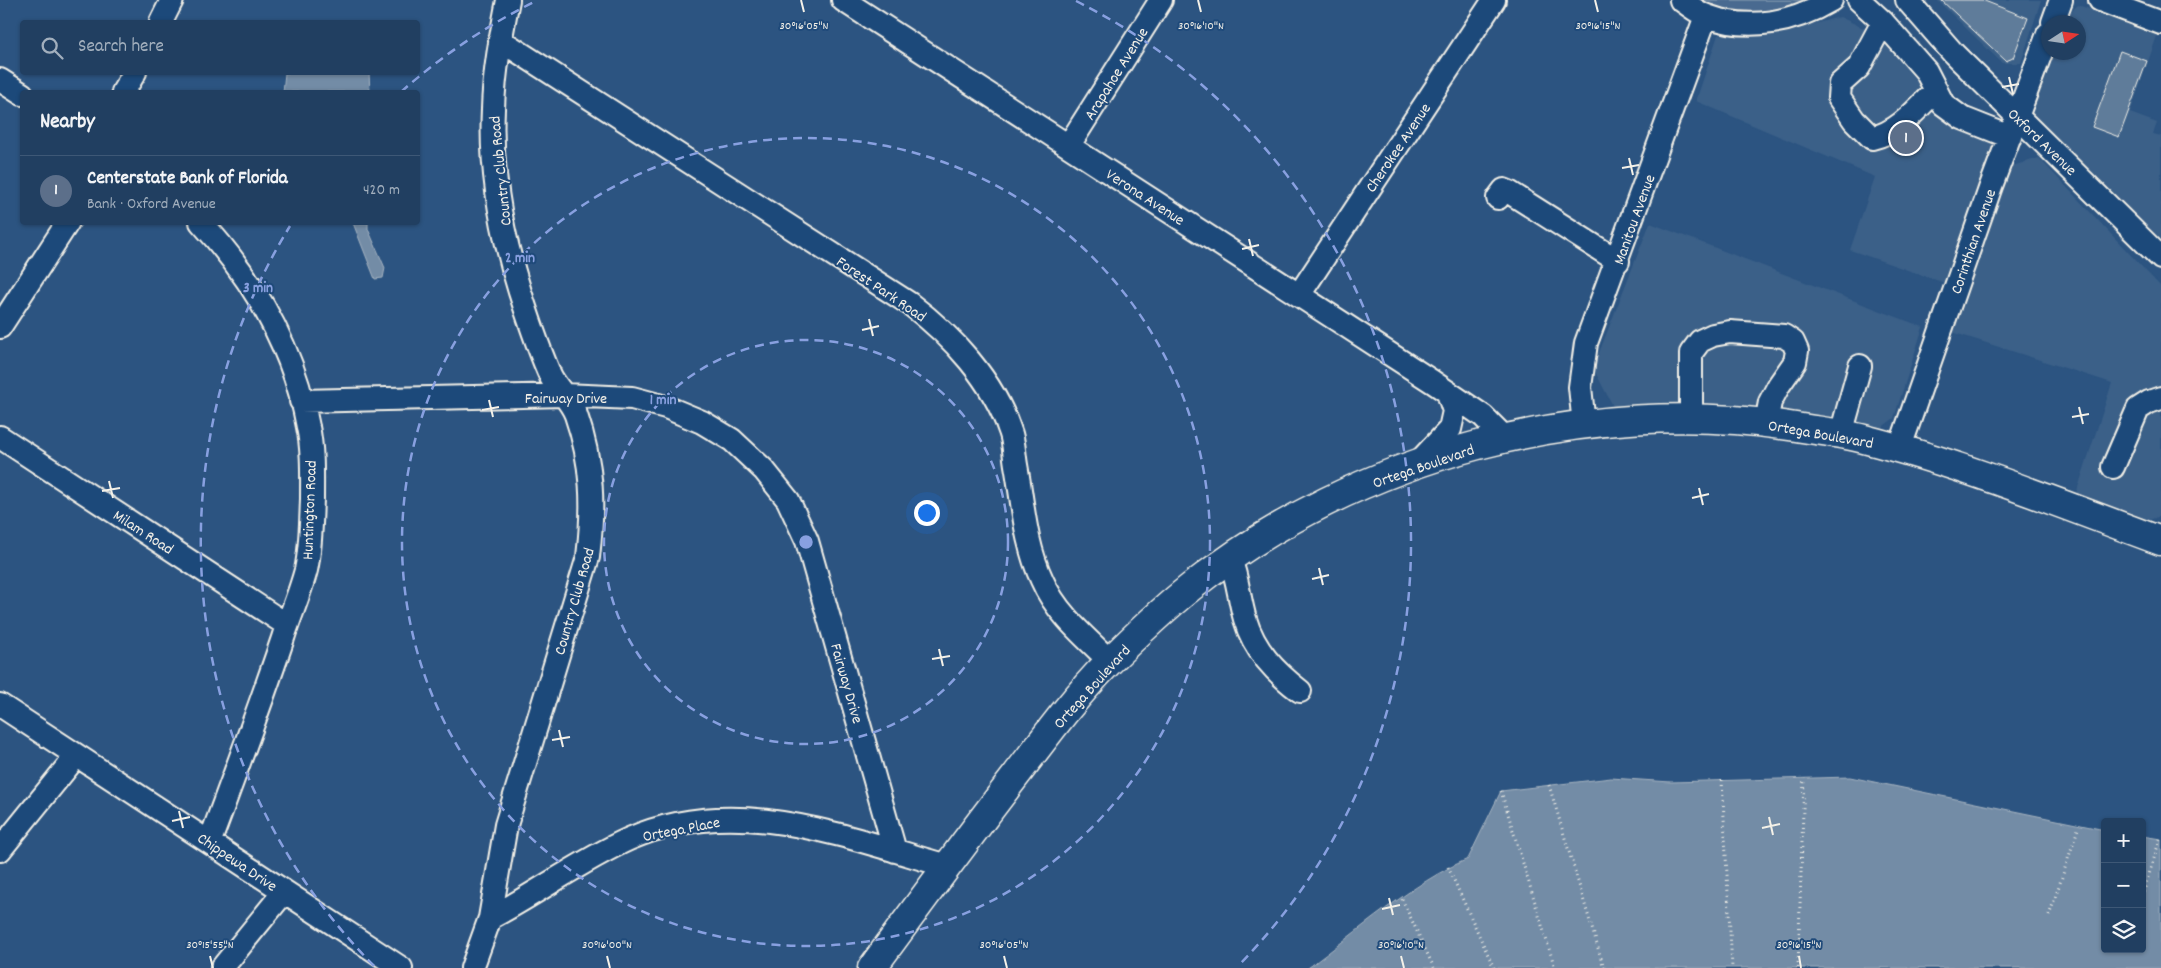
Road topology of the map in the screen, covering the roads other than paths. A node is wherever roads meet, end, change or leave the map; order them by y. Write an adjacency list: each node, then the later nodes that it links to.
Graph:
1 (172, 0): 14 (street)
2 (508, 0): 17 (street, Country Club Road)
3 (843, 0): 26 (street, Verona Avenue)
4 (1161, 0): 26 (street, Arapahoe Avenue)
5 (1494, 0): 32 (street, Cherokee Avenue)
6 (1681, 0): 13 (street)
7 (1831, 0): 13 (street)
8 (1859, 0): 16 (street)
9 (2061, 0): 12 (street)
10 (2100, 0): 15 (street)
11 (1910, 4): 16 (street); 24 (street, Oxford Avenue)
12 (2056, 15)
13 (1706, 16): 31 (street, Manitou Avenue)
14 (162, 20)
15 (2161, 23)
16 (1884, 24): 22 (street); 22 (street)
17 (500, 40): 36 (street, Country Club Road); 51 (street, Forest Park Road)
18 (2041, 53): 24 (street, Corinthian Avenue)
19 (133, 75): 21 (street)
20 (0, 80): 23 (street)
21 (124, 90)
22 (1936, 90): 25 (street)
23 (20, 93)
24 (2017, 116): 25 (street, Corinthian Avenue); 30 (street, Oxford Avenue)
25 (2010, 137): 45 (street, Corinthian Avenue)
26 (1069, 145): 32 (street, Verona Avenue)
27 (1498, 198): 31 (street)
28 (66, 225): 33 (street)
29 (204, 225): 38 (street, Huntington Road)
30 (2161, 258)
31 (1618, 261): 41 (street, Manitou Avenue)
32 (1299, 295): 35 (street, Verona Avenue)
33 (0, 327)
34 (1860, 366): 42 (street)
35 (1448, 393): 44 (street, Verona Avenue); 46 (street)
36 (564, 395): 38 (street, Fairway Drive); 57 (street, Fairway Drive); 60 (street, Country Club Road)
37 (2161, 398): 47 (street)
38 (301, 402): 50 (street, Huntington Road)
39 (1691, 418): 40 (main road, Ortega Boulevard); 40 (street); 41 (main road, Ortega Boulevard)
40 (1766, 423): 42 (main road, Ortega Boulevard)
41 (1584, 425): 44 (main road, Ortega Boulevard)
42 (1841, 434): 45 (main road, Ortega Boulevard)
43 (0, 437): 50 (street, Milam Road)
44 (1506, 439): 46 (main road, Ortega Boulevard)
45 (1900, 450): 48 (main road, Ortega Boulevard)
46 (1417, 464): 49 (main road, Ortega Boulevard)
47 (2113, 467)
48 (2161, 541)
49 (1230, 559): 51 (main road, Ortega Boulevard); 52 (street)
50 (287, 625): 55 (street, Huntington Road)
51 (1110, 662): 58 (main road, Ortega Boulevard)
52 (1300, 691)
53 (0, 705): 54 (street, Chippewa Drive)
54 (76, 756): 55 (street, Chippewa Drive); 56 (street)
55 (210, 841): 59 (street, Chippewa Drive)
56 (0, 850)
57 (895, 852): 58 (street, Ortega Place); 60 (street, Ortega Place)
58 (947, 866): 64 (main road, Ortega Boulevard)
59 (284, 892): 61 (street); 62 (street, Chippewa Drive)
60 (490, 918): 63 (street, Country Club Road)
61 (222, 968)
62 (401, 968)
63 (472, 968)
64 (872, 968)

